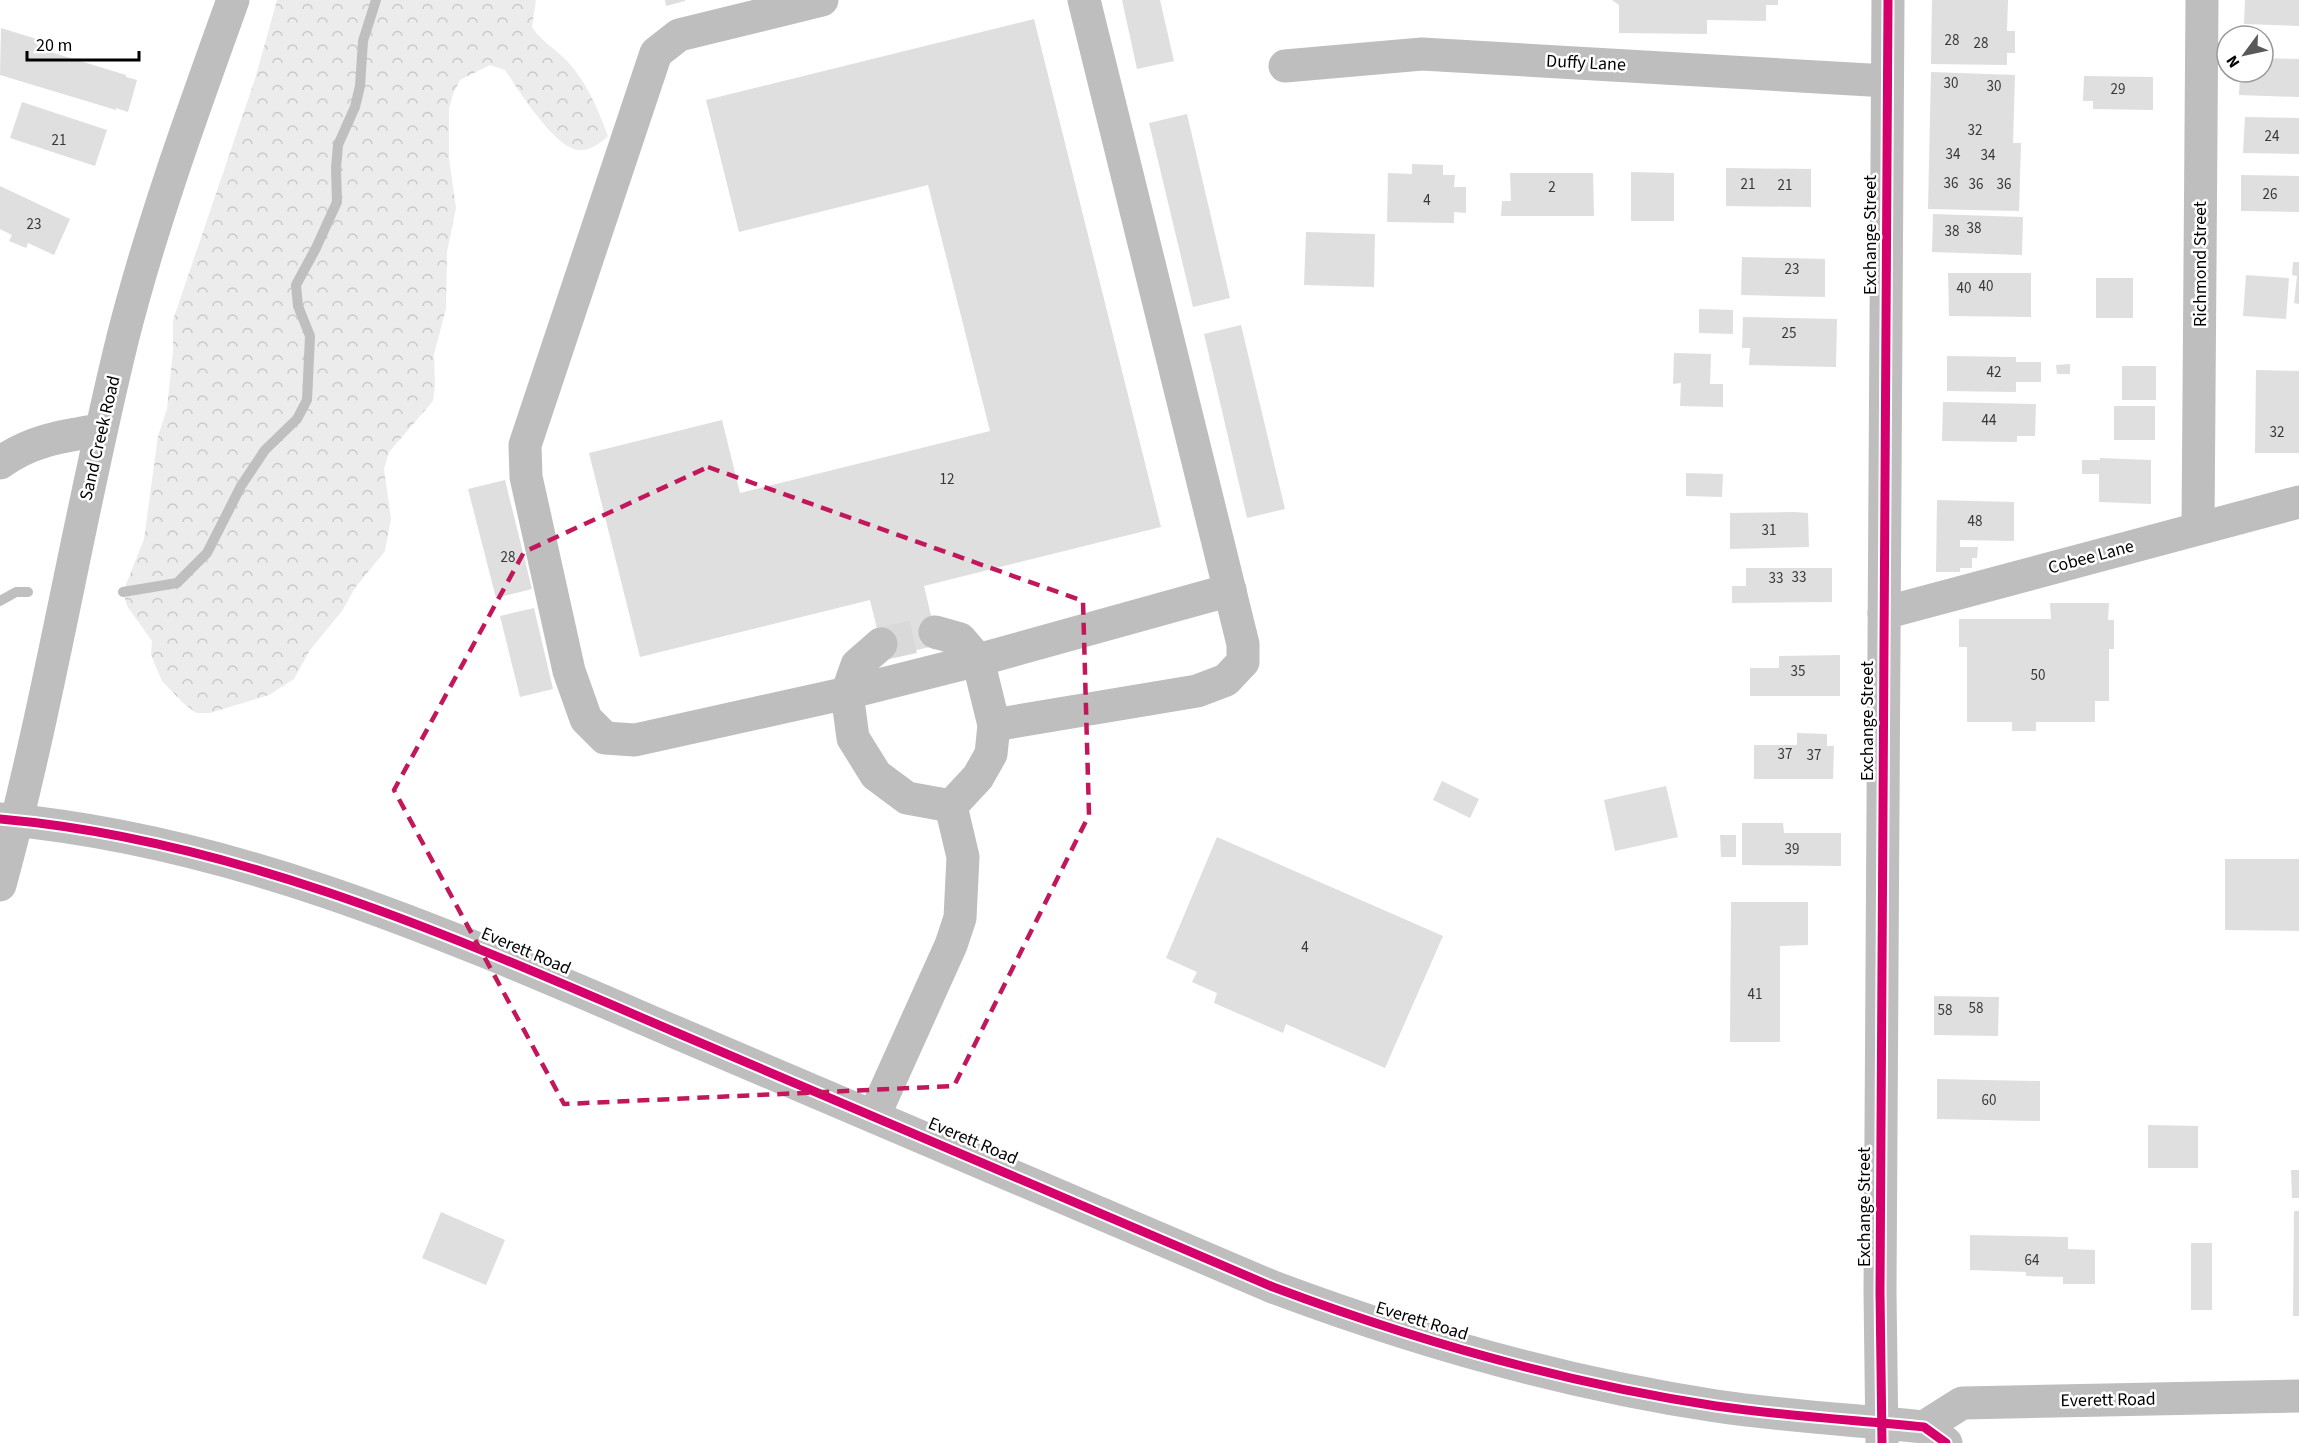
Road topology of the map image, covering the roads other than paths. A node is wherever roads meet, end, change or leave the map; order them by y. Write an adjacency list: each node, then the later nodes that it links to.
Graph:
1 (233, 0): 8 (street, Sand Creek Road)
2 (822, 0): 17 (street)
3 (1084, 0): 12 (street)
4 (1888, 0): 7 (street, Exchange Street)
5 (2202, 0): 11 (street, Richmond Street)
6 (1285, 66): 7 (street, Duffy Lane)
7 (1887, 81): 13 (street, Exchange Street)
8 (101, 430): 9 (street); 20 (street, Sand Creek Road)
9 (0, 463)
10 (2299, 502): 11 (street, Cobee Lane)
11 (2198, 528): 13 (street, Cobee Lane)
12 (1230, 590): 16 (street); 18 (street)
13 (1884, 613): 24 (street, Exchange Street)
14 (935, 632): 16 (street)
15 (881, 644): 17 (street)
16 (978, 660): 17 (street); 18 (street)
17 (847, 693): 19 (street)
18 (994, 724): 19 (street)
19 (951, 806): 22 (street)
20 (9, 820): 21 (street, Sand Creek Road); 22 (street, Everett Road)
21 (0, 885)
22 (874, 1116): 24 (street, Everett Road)
23 (2299, 1396): 25 (street, Everett Road)
24 (1882, 1433): 25 (street, Everett Road)
25 (1935, 1435)

